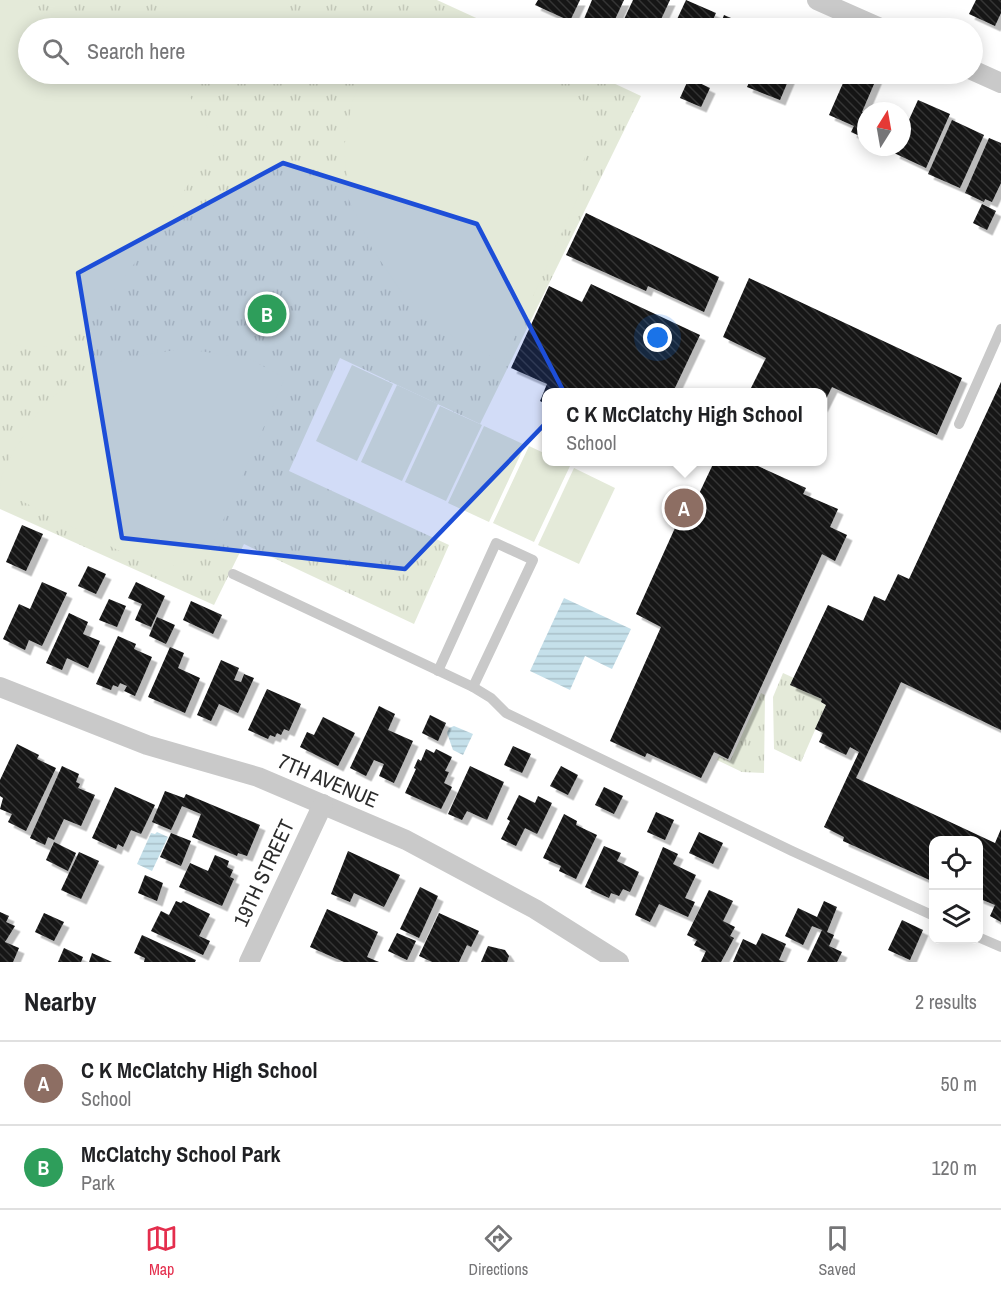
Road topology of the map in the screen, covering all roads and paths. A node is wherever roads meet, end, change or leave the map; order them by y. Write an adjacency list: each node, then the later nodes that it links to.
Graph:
1 (817, 0): 2 (street)
2 (858, 18)
3 (983, 75): 4 (street)
4 (1001, 83)
5 (1001, 329): 6 (lane)
6 (959, 424)
7 (233, 574): 8 (lane)
8 (438, 670): 10 (lane); 10 (lane)
9 (0, 687): 11 (street, 7TH AVENUE)
10 (473, 687): 12 (lane)
11 (323, 804): 15 (street, 19TH STREET); 16 (street, 7TH AVENUE)
12 (929, 914)
13 (983, 939): 14 (lane)
14 (1001, 947)
15 (249, 962)
16 (619, 962)

